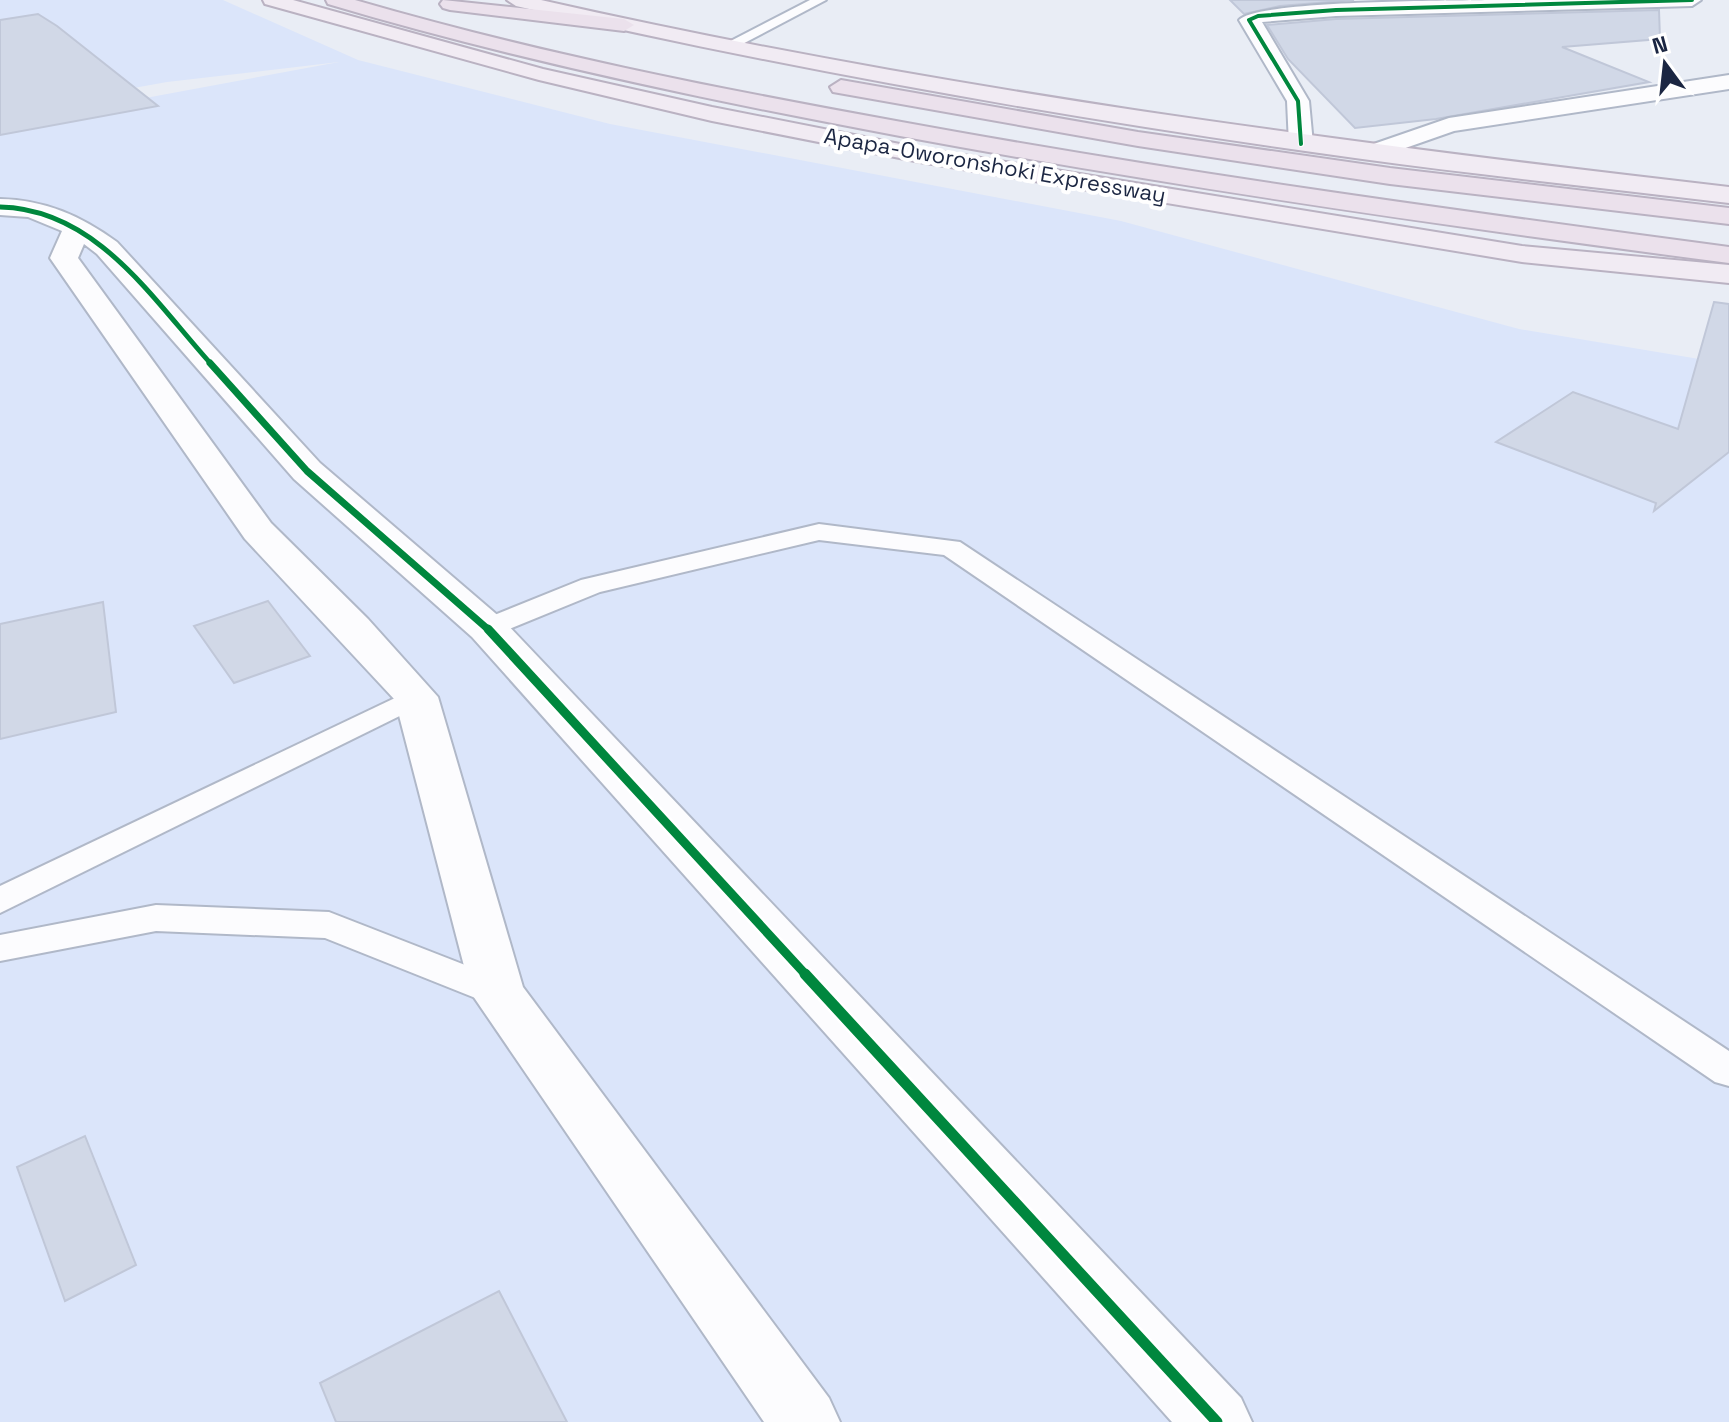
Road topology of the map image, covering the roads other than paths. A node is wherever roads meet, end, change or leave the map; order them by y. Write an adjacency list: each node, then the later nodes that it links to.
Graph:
1 (272, 0): 13 (main road, Apapa-Oworonshoki Expressway)
2 (335, 0): 13 (highway, Apapa-Oworonshoki Expressway)
3 (508, 0): 7 (highway)
4 (820, 0): 9 (lane)
5 (1692, 0): 11 (street)
6 (443, 2): 7 (highway); 8 (highway, Apapa-Oworonshoki Expressway)
7 (524, 8): 8 (highway); 9 (main road)
8 (577, 33): 16 (highway, Apapa-Oworonshoki Expressway)
9 (726, 47): 11 (main road)
10 (1729, 82): 12 (street)
11 (1301, 144): 12 (main road)
12 (1374, 152): 14 (main road)
13 (1193, 189): 17 (main road, Apapa-Oworonshoki Expressway); 17 (highway)
14 (1729, 195)
15 (0, 207): 18 (street)
16 (1729, 216)
17 (1393, 222): 19 (main road, Apapa-Oworonshoki Expressway); 20 (highway, Apapa-Oworonshoki Expressway)
18 (78, 226): 23 (street); 24 (street)
19 (1522, 254): 21 (main road, Apapa-Oworonshoki Expressway); 22 (main road)
20 (1729, 255)
21 (1729, 274)
22 (1729, 300)
23 (487, 628): 28 (lane); 30 (street)
24 (416, 697): 25 (lane); 27 (street)
25 (0, 901)
26 (0, 948): 27 (lane)
27 (498, 993): 29 (street)
28 (1729, 1071)
29 (805, 1422)
30 (1217, 1422)

